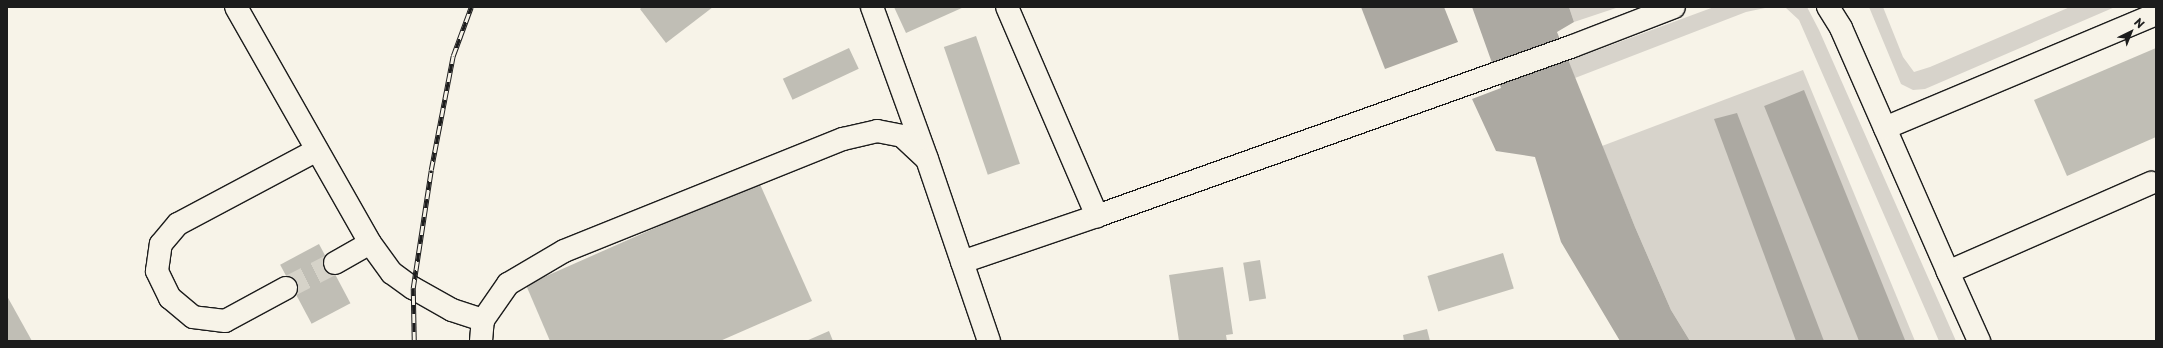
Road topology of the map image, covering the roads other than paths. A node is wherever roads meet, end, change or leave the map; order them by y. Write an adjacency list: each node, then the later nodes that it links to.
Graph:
1 (236, 7): 8 (street)
2 (872, 7): 9 (street)
3 (1007, 7): 11 (street)
4 (1674, 7): 11 (street)
5 (1828, 7): 7 (street)
6 (2156, 14): 7 (street)
7 (1885, 128): 15 (street)
8 (317, 150): 12 (street); 16 (street)
9 (927, 159): 13 (street); 17 (street)
10 (2151, 183): 15 (street)
11 (1097, 216): 13 (street)
12 (370, 242): 14 (street); 17 (street)
13 (962, 262): 18 (street)
14 (335, 263)
15 (1948, 272): 19 (street)
16 (286, 288)
17 (482, 331)
18 (989, 341)
19 (1979, 341)

